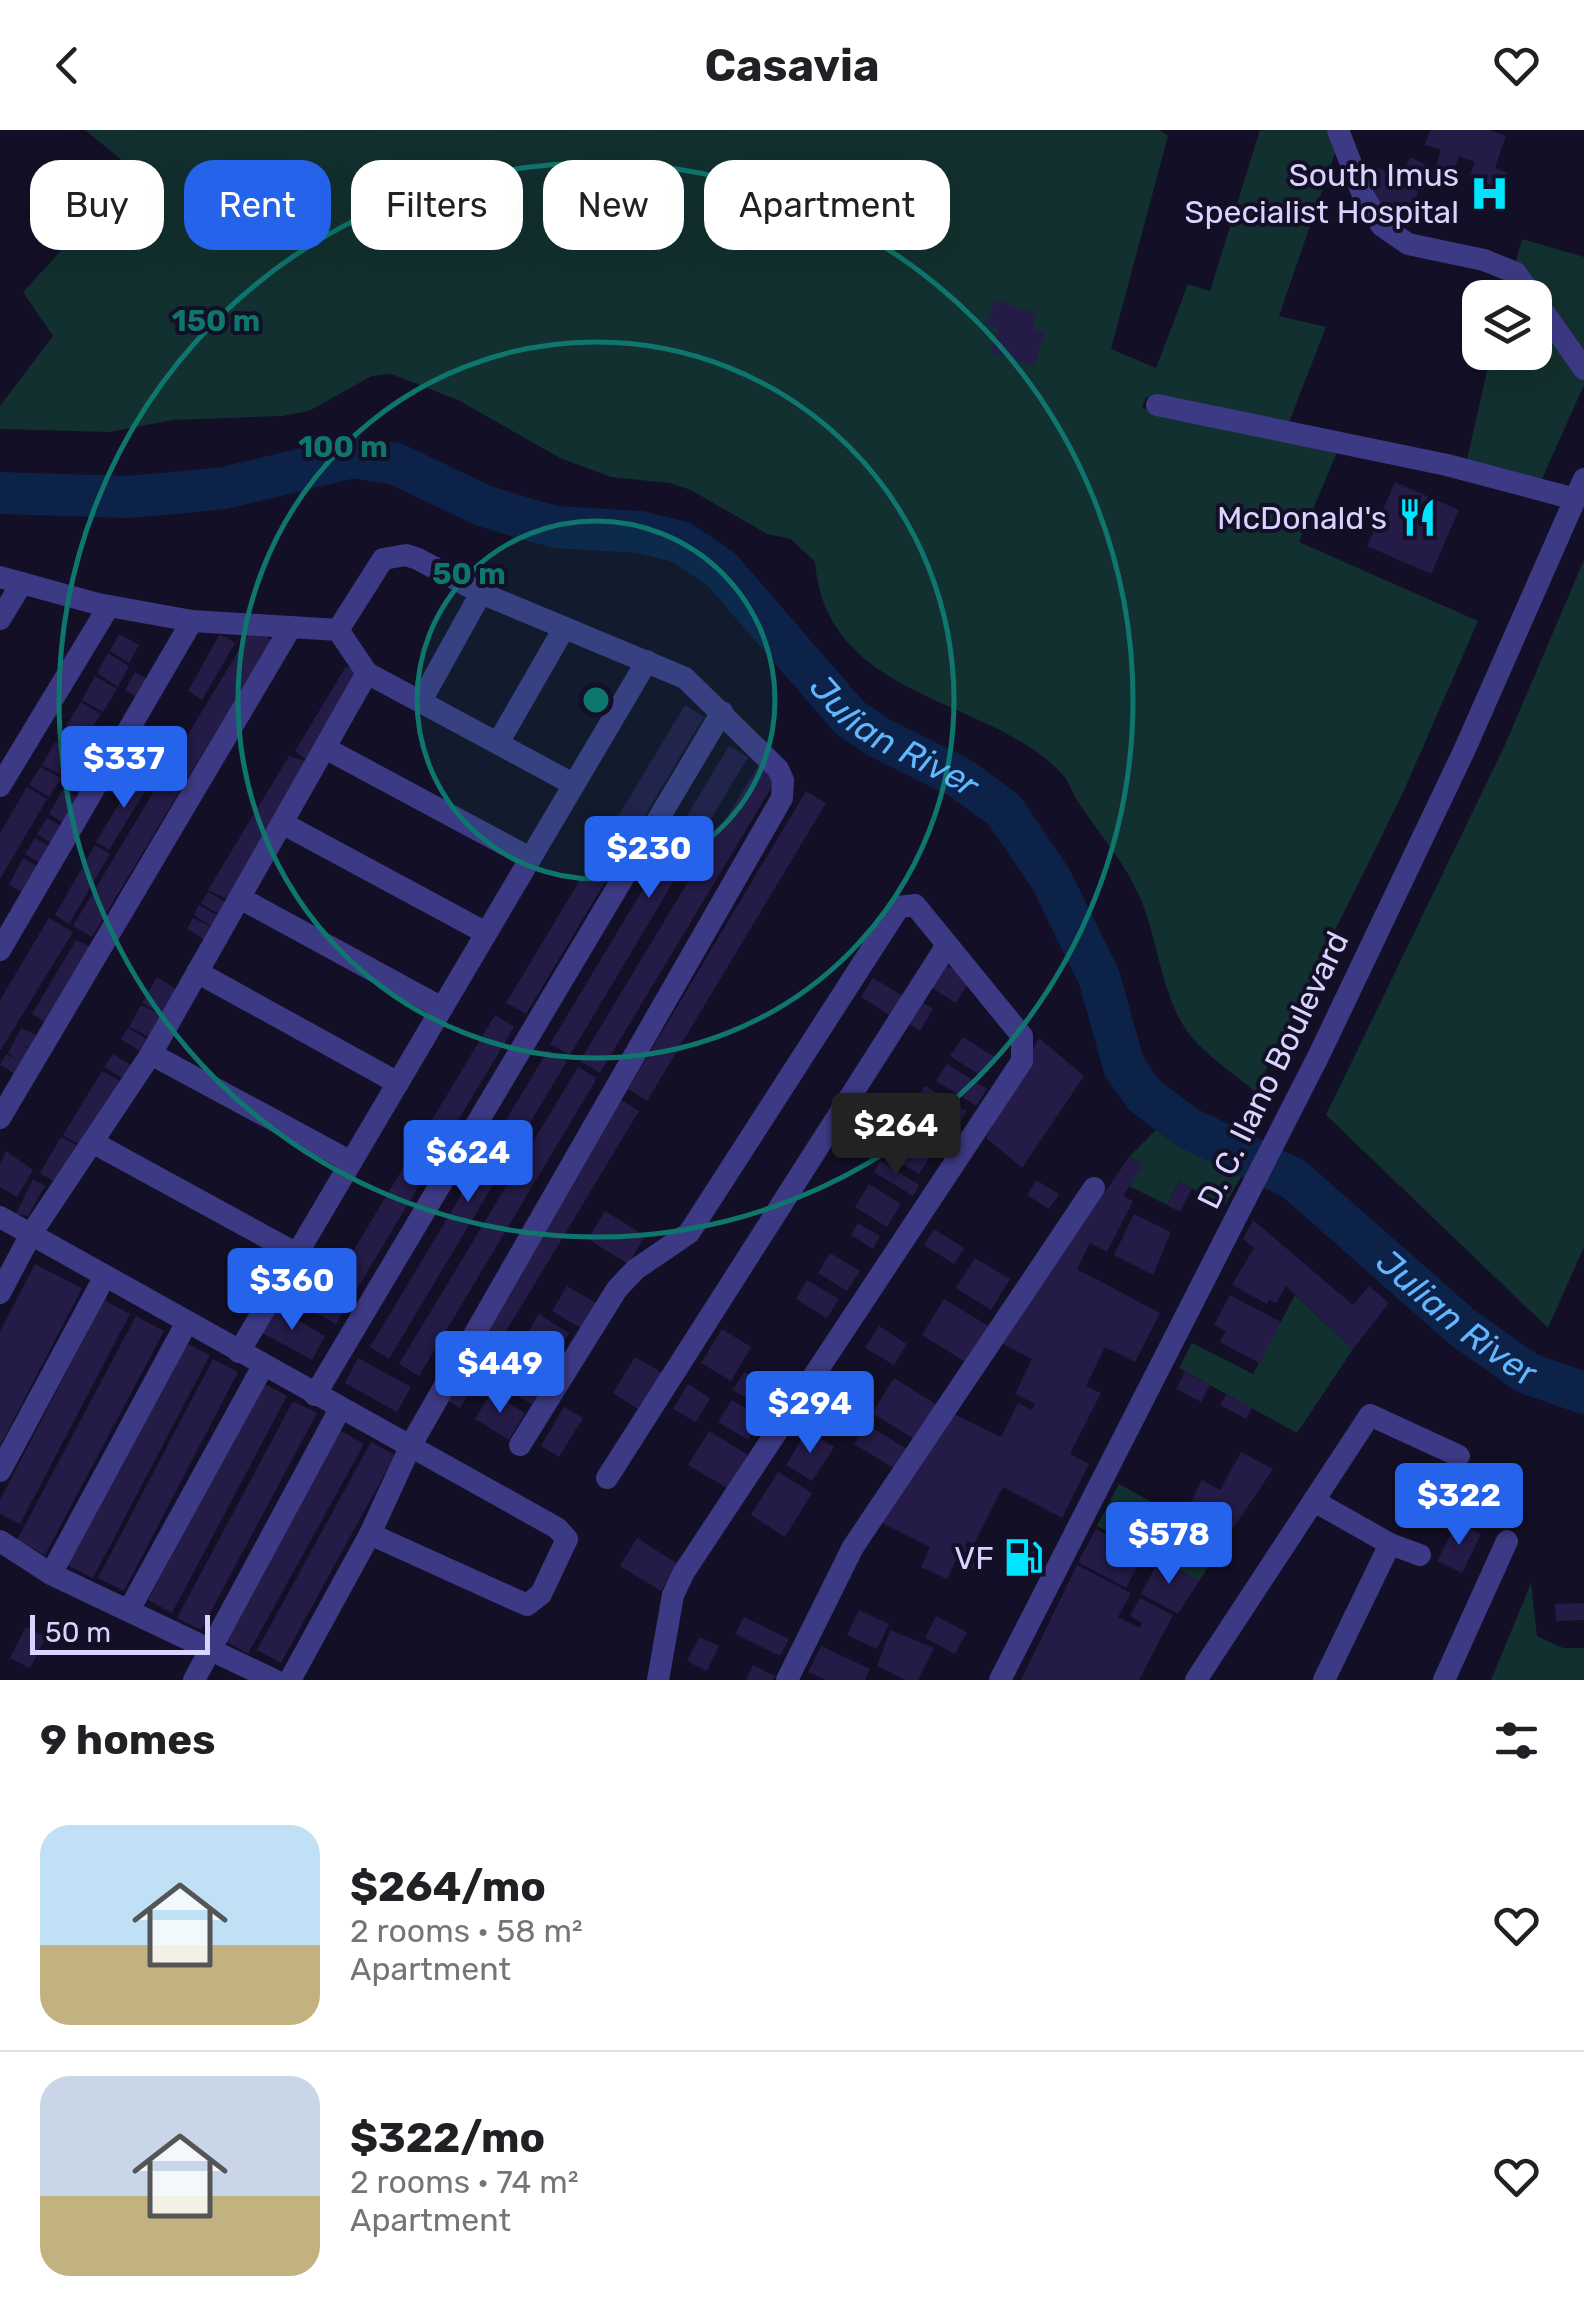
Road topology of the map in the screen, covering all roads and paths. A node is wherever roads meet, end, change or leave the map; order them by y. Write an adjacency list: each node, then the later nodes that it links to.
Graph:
1 (1338, 130): 2 (street)
2 (1584, 370)
3 (1157, 405): 4 (street)
4 (1580, 489): 64 (street, D. C. Ilano Boulevard)
5 (11, 580): 7 (street); 8 (street)
6 (481, 593): 11 (street); 12 (street); 15 (street)
7 (109, 606): 9 (street); 20 (street)
8 (0, 619)
9 (192, 621): 10 (street); 26 (street)
10 (292, 627): 11 (street); 31 (street)
11 (338, 630): 14 (street)
12 (563, 630): 13 (street); 17 (street)
13 (647, 661): 16 (street); 19 (street)
14 (367, 673): 15 (street); 18 (street)
15 (421, 701): 17 (street)
16 (722, 712): 43 (street); 45 (street)
17 (498, 743): 19 (street)
18 (325, 748): 21 (street); 22 (street)
19 (574, 784): 22 (street)
20 (0, 786)
21 (282, 823): 23 (street); 24 (street)
22 (530, 858): 24 (street)
23 (240, 898): 27 (street); 28 (street)
24 (486, 933): 28 (street)
25 (946, 944): 46 (street); 49 (street); 62 (street)
26 (0, 950)
27 (197, 972): 29 (street); 30 (street)
28 (442, 1008): 30 (street)
29 (151, 1054): 32 (street); 33 (street)
30 (398, 1083): 33 (street)
31 (0, 1118)
32 (94, 1143): 36 (street); 37 (street)
33 (351, 1162): 37 (street)
34 (1094, 1188): 63 (street)
35 (0, 1217): 36 (street)
36 (31, 1234): 38 (street); 39 (street)
37 (297, 1254): 41 (street)
38 (105, 1276): 40 (street); 48 (street)
39 (0, 1294)
40 (186, 1322): 41 (street); 56 (street)
41 (239, 1352): 42 (street)
42 (264, 1366): 43 (street); 57 (street)
43 (315, 1395): 44 (street)
44 (340, 1409): 45 (street); 58 (street)
45 (412, 1444): 51 (street); 51 (street)
46 (520, 1445)
47 (1459, 1456): 50 (street)
48 (0, 1471)
49 (607, 1478)
50 (1314, 1501): 54 (street); 65 (street)
51 (370, 1534): 61 (street)
52 (0, 1541): 56 (street)
53 (1507, 1542): 67 (street)
54 (1390, 1544): 55 (street); 66 (street)
55 (1420, 1555)
56 (52, 1574): 57 (street)
57 (129, 1610): 58 (street)
58 (210, 1648): 59 (street); 60 (street)
59 (194, 1680)
60 (274, 1680)
61 (290, 1680)
62 (658, 1680)
63 (786, 1680)
64 (1000, 1680)
65 (1196, 1680)
66 (1324, 1680)
67 (1444, 1680)

